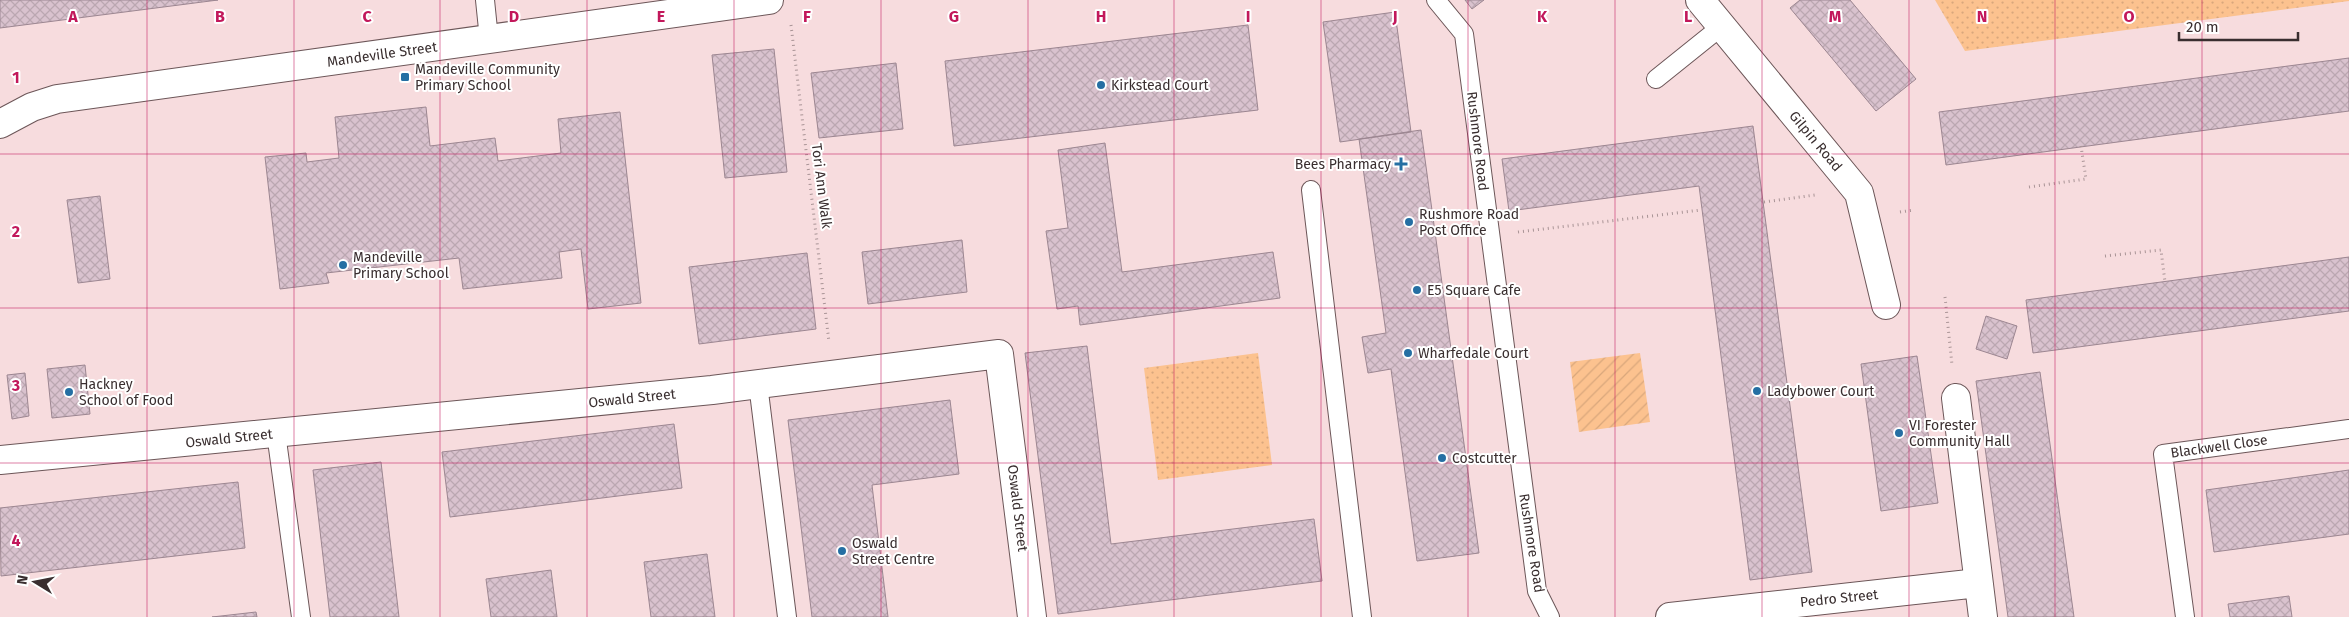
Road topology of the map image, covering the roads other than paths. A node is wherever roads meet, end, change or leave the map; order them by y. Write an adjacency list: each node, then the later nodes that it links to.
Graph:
1 (485, 0): 6 (lane)
2 (770, 0): 6 (street, Mandeville Street)
3 (1436, 0): 21 (lane, Rushmore Road)
4 (1700, 0): 5 (street, Gilpin Road)
5 (1722, 26): 7 (lane); 10 (street, Gilpin Road)
6 (489, 39): 8 (street, Mandeville Street)
7 (1656, 79)
8 (0, 124)
9 (1311, 190): 20 (lane)
10 (1886, 305)
11 (758, 384): 14 (street, Oswald Street); 18 (lane); 19 (street, Oswald Street)
12 (1956, 398): 16 (street)
13 (2349, 429): 24 (lane, Blackwell Close)
14 (276, 433): 15 (street, Oswald Street); 17 (lane)
15 (0, 460)
16 (1978, 583): 22 (street, Pedro Street); 23 (street)
17 (301, 617)
18 (788, 617)
19 (1032, 617)
20 (1362, 617)
21 (1550, 617)
22 (1670, 617)
23 (1983, 617)
24 (2185, 617)

